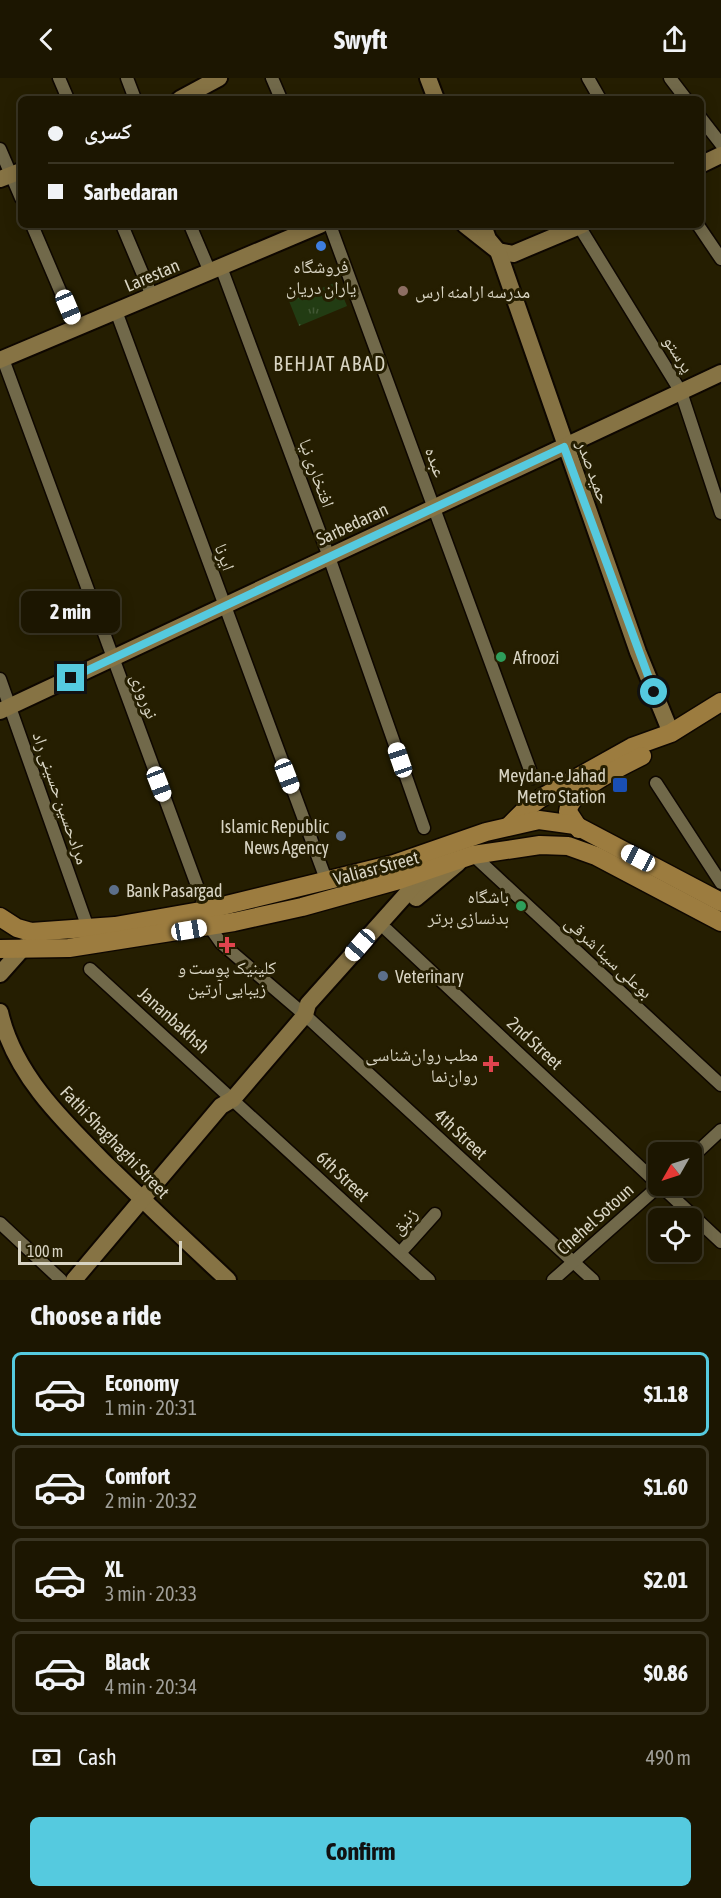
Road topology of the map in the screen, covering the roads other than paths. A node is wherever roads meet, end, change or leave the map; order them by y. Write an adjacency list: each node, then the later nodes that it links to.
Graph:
1 (59, 78): 8 (street)
2 (127, 78): 9 (street)
3 (219, 78): 10 (main road)
4 (272, 78): 11 (street)
5 (428, 78): 12 (main road)
6 (588, 78): 13 (street)
7 (670, 78): 14 (street)
8 (67, 96)
9 (134, 96)
10 (186, 96)
11 (280, 96)
12 (435, 96)
13 (598, 96)
14 (684, 96)
15 (704, 122): 16 (street)
16 (721, 144)
17 (0, 149): 22 (street)
18 (721, 155): 19 (main road)
19 (704, 163)
20 (721, 166): 21 (main road)
21 (704, 174)
22 (11, 175): 23 (street)
23 (18, 191)
24 (33, 228): 41 (street)
25 (123, 228): 39 (street)
26 (192, 228): 38 (street, افتخاری نیا)
27 (313, 228): 38 (main road, Larestan)
28 (331, 228): 46 (street, عبده)
29 (469, 228): 36 (main road)
30 (484, 228): 36 (main road, حمید صدر)
31 (494, 228): 32 (main road)
32 (550, 228)
33 (573, 228): 36 (main road)
34 (582, 228): 44 (street, پرستو)
35 (700, 228): 37 (street)
36 (498, 251): 45 (main road, حمید صدر)
37 (721, 260)
38 (216, 269): 39 (main road, Larestan); 48 (street, افتخاری نیا)
39 (152, 296): 40 (main road, Larestan)
40 (116, 311): 41 (main road, Larestan); 49 (street, ايرنا)
41 (76, 328): 42 (main road, Larestan)
42 (2, 359): 50 (street, نوروزی)
43 (721, 373): 44 (main road, Sarbedaran)
44 (681, 392): 45 (main road, Sarbedaran); 47 (street, پرستو)
45 (564, 447): 46 (main road, Sarbedaran); 54 (main road, حمید صدر)
46 (434, 508): 48 (main road, Sarbedaran); 55 (street, عبده)
47 (721, 513)
48 (329, 557): 49 (main road, Sarbedaran); 59 (street, افتخاری نیا)
49 (224, 606): 50 (main road, Sarbedaran); 63 (street, ايرنا)
50 (111, 659): 53 (main road, Sarbedaran); 69 (street, نوروزی)
51 (0, 679): 53 (street, مرادحسین حسینی راد)
52 (721, 702): 54 (main road, Valiasr Street)
53 (5, 709): 71 (street, مرادحسین حسینی راد)
54 (671, 733): 57 (main road, Valiasr Street); 58 (main road)
55 (533, 778)
56 (656, 783): 65 (street)
57 (509, 825): 58 (main road); 61 (main road, Valiasr Street)
58 (575, 825): 62 (main road); 67 (main road)
59 (424, 828)
60 (473, 855): 61 (main road, Valiasr Street); 62 (main road, Valiasr Street); 72 (main road); 79 (street, بوعلی سینا شرقی)
61 (428, 862): 63 (main road, Valiasr Street); 64 (main road, Valiasr Street); 66 (main road)
62 (609, 862): 70 (main road)
63 (327, 882): 69 (main road, Valiasr Street)
64 (388, 882): 66 (main road); 69 (main road, Valiasr Street)
65 (721, 883)
66 (406, 893): 78 (main road)
67 (721, 902)
68 (0, 917): 71 (main road, Valiasr Street)
69 (208, 918): 71 (main road, Valiasr Street); 73 (main road, Valiasr Street); 78 (street, نوروزی)
70 (721, 922)
71 (88, 928)
72 (387, 930): 78 (main road); 83 (street, 2nd Street)
73 (24, 947): 74 (main road, Valiasr Street); 76 (main road)
74 (0, 950)
75 (90, 969): 80 (street, Jananbakhsh)
76 (0, 974)
77 (0, 1012): 86 (main road, Fathi Shaghaghi Street)
78 (305, 1015): 80 (main road); 91 (street, 4th Street)
79 (721, 1085)
80 (233, 1099): 86 (main road); 90 (street, 6th Street)
81 (721, 1130): 82 (street)
82 (702, 1148)
83 (648, 1174)
84 (648, 1194): 91 (street, Chehel Sotoun)
85 (672, 1196): 89 (street, 2nd Street)
86 (145, 1202): 93 (main road); 94 (main road); 95 (main road, Fathi Shaghaghi Street)
87 (435, 1214): 90 (street, زنبق)
88 (0, 1223): 92 (street)
89 (721, 1242)
90 (400, 1253): 96 (street, 6th Street)
91 (573, 1262): 97 (street, Chehel Sotoun); 98 (street, 4th Street)
92 (62, 1280)
93 (74, 1280)
94 (86, 1280)
95 (228, 1280)
96 (429, 1280)
97 (554, 1280)
98 (593, 1280)

